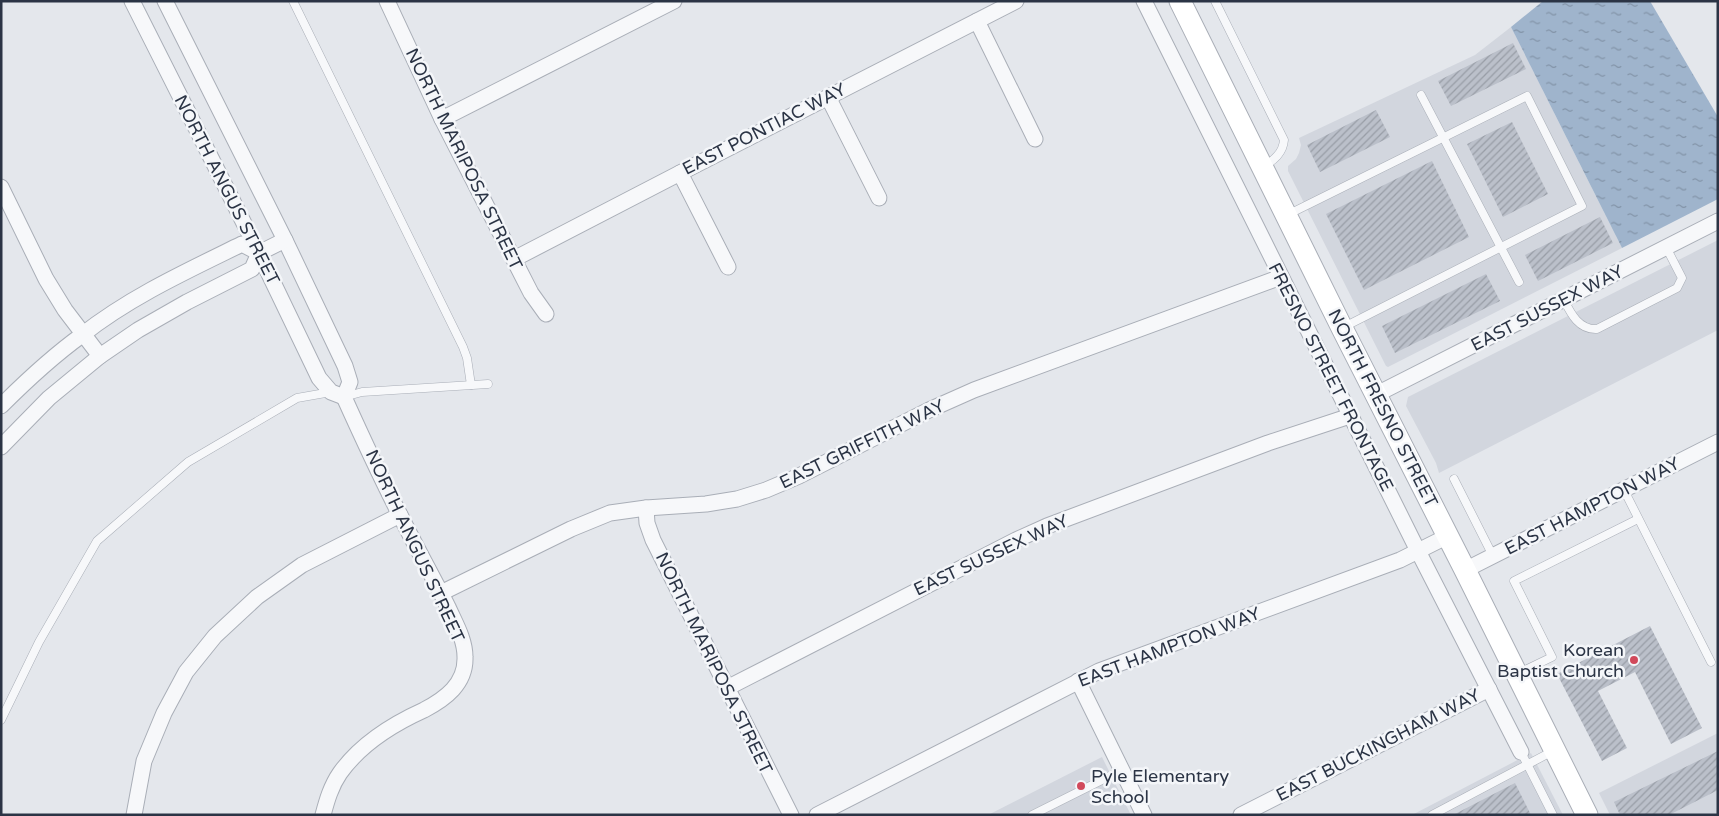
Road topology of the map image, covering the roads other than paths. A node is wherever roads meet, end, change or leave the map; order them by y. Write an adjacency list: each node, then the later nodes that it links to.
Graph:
1 (132, 1): 25 (street, NORTH ANGUS STREET)
2 (165, 1): 22 (street, NORTH ANGUS STREET)
3 (293, 1): 36 (lane)
4 (387, 1): 13 (street, NORTH MARIPOSA STREET)
5 (674, 1): 13 (street)
6 (1016, 1): 10 (street, EAST PONTIAC WAY)
7 (1144, 1): 28 (street, FRESNO STREET FRONTAGE)
8 (1180, 1): 16 (main road, NORTH FRESNO STREET)
9 (1215, 1): 16 (lane)
10 (977, 21): 12 (street, EAST PONTIAC WAY); 15 (street)
11 (1421, 95): 14 (lane)
12 (828, 97): 17 (street, EAST PONTIAC WAY); 19 (street)
13 (442, 119): 26 (street, NORTH MARIPOSA STREET)
14 (1444, 138): 20 (lane); 23 (lane); 23 (lane)
15 (1035, 139)
16 (1262, 168): 20 (main road, NORTH FRESNO STREET)
17 (680, 173): 26 (street, EAST PONTIAC WAY); 27 (street)
18 (1, 187): 33 (street)
19 (879, 198)
20 (1286, 216): 32 (main road, NORTH FRESNO STREET)
21 (1718, 220): 24 (street, EAST SUSSEX WAY)
22 (285, 240): 25 (street); 37 (street, NORTH ANGUS STREET)
23 (1501, 247): 29 (lane); 32 (lane)
24 (1666, 247): 30 (street, EAST SUSSEX WAY); 30 (lane)
25 (259, 253): 33 (street); 34 (street); 37 (street, NORTH ANGUS STREET)
26 (514, 259): 31 (street, NORTH MARIPOSA STREET)
27 (728, 267)
28 (1280, 277): 40 (street, FRESNO STREET FRONTAGE); 45 (street, EAST GRIFFITH WAY)
29 (1519, 282)
30 (1564, 300): 38 (street, EAST SUSSEX WAY)
31 (546, 314)
32 (1342, 328): 38 (main road, NORTH FRESNO STREET)
33 (82, 334): 34 (street); 39 (street)
34 (100, 356): 42 (street)
35 (488, 384): 36 (lane)
36 (471, 385): 37 (lane)
37 (338, 394): 46 (street, NORTH ANGUS STREET); 58 (lane)
38 (1375, 395): 48 (main road, NORTH FRESNO STREET)
39 (1, 406)
40 (1350, 416): 49 (street, FRESNO STREET FRONTAGE); 56 (street, EAST SUSSEX WAY)
41 (1718, 442): 44 (street, EAST HAMPTON WAY)
42 (1, 447)
43 (1454, 479): 50 (lane)
44 (1624, 490): 47 (lane); 50 (street, EAST HAMPTON WAY)
45 (646, 508): 52 (street, EAST GRIFFITH WAY); 56 (street, NORTH MARIPOSA STREET)
46 (400, 515): 52 (street, NORTH ANGUS STREET); 62 (street)
47 (1638, 519): 53 (lane); 54 (lane)
48 (1448, 536): 49 (street, EAST HAMPTON WAY); 51 (main road, NORTH FRESNO STREET)
49 (1418, 551): 55 (street, EAST HAMPTON WAY); 57 (street, FRESNO STREET FRONTAGE)
50 (1493, 556): 51 (street, EAST HAMPTON WAY)
51 (1465, 570): 54 (main road, NORTH FRESNO STREET)
52 (441, 593): 63 (street, NORTH ANGUS STREET)
53 (1711, 662)
54 (1516, 674): 59 (main road, NORTH FRESNO STREET)
55 (1078, 681): 61 (street); 65 (street, EAST HAMPTON WAY)
56 (727, 688): 64 (street, NORTH MARIPOSA STREET)
57 (1489, 689): 60 (street, FRESNO STREET FRONTAGE); 68 (street, EAST BUCKINGHAM WAY)
58 (1, 720)
59 (1554, 750): 60 (lane); 71 (main road, NORTH FRESNO STREET)
60 (1524, 758): 69 (lane); 70 (lane)
61 (1122, 770): 66 (lane); 67 (street)
62 (134, 815)
63 (323, 815)
64 (790, 815)
65 (817, 815)
66 (1032, 815)
67 (1144, 815)
68 (1241, 815)
69 (1432, 815)
70 (1553, 815)
71 (1587, 815)

